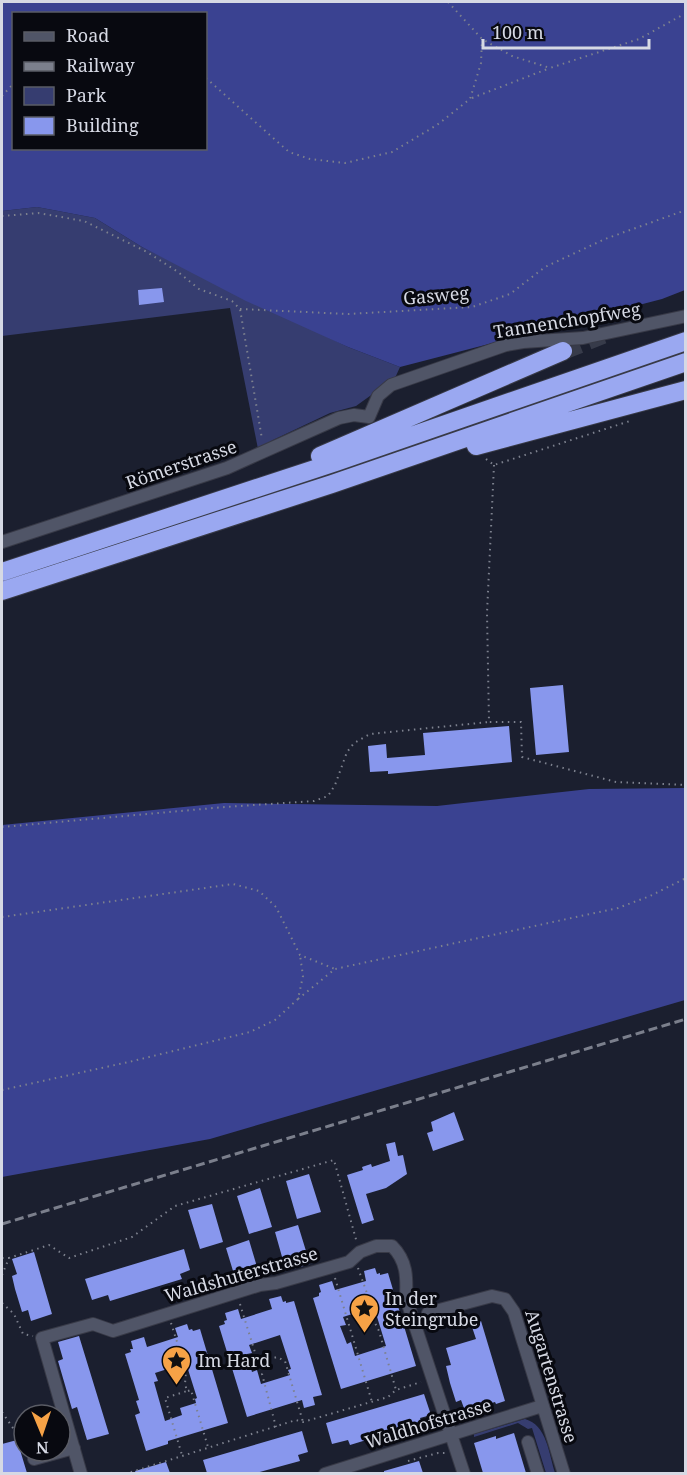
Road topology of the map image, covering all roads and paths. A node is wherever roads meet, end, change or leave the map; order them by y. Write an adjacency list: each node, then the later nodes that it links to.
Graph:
1 (448, 2): 3 (path)
2 (686, 13): 4 (path)
3 (482, 39): 4 (path); 6 (path)
4 (550, 68): 6 (path)
5 (207, 79): 6 (path)
6 (470, 99)
7 (686, 210): 9 (path, Gasweg)
8 (2, 216): 9 (path)
9 (240, 309): 17 (path)
10 (686, 316): 15 (street, Tannenchopfweg)
11 (686, 341): 21 (highway)
12 (563, 351): 21 (highway)
13 (686, 362): 20 (highway)
14 (686, 390): 20 (highway)
15 (369, 417): 17 (street, Römerstrasse)
16 (632, 420): 19 (path)
17 (264, 452): 22 (street, Römerstrasse)
18 (486, 459): 19 (path)
19 (494, 465): 25 (path)
20 (332, 484): 24 (highway)
21 (231, 497): 23 (highway)
22 (2, 542)
23 (2, 572)
24 (2, 591)
25 (489, 722): 26 (path); 27 (path)
26 (686, 784)
27 (2, 827)
28 (686, 878): 31 (path)
29 (2, 917): 30 (path)
30 (300, 955): 31 (path); 32 (path)
31 (335, 969): 32 (path)
32 (298, 999): 33 (path)
33 (2, 1090)
34 (357, 1254): 35 (path); 37 (street, Waldshuterstrasse); 45 (street, Waldshuterstrasse); 46 (path)
35 (9, 1257): 36 (path); 38 (path)
36 (2, 1258)
37 (331, 1267): 39 (street, Waldshuterstrasse); 48 (path)
38 (2, 1275)
39 (236, 1292): 42 (street, Waldshuterstrasse); 44 (path)
40 (2, 1304): 43 (path)
41 (428, 1313): 49 (street, Augartenstrasse)
42 (168, 1314): 43 (street, Waldshuterstrasse); 47 (path)
43 (42, 1338): 56 (street)
44 (262, 1361): 51 (path); 53 (path)
45 (433, 1378): 46 (path); 54 (street, Waldshuterstrasse)
46 (396, 1390): 48 (path)
47 (186, 1391): 57 (path); 59 (path)
48 (372, 1402): 51 (path)
49 (542, 1406): 54 (street, Waldhofstrasse); 66 (street, Augartenstrasse)
50 (2, 1412): 52 (path)
51 (303, 1422): 53 (path)
52 (12, 1427)
53 (276, 1427): 57 (path)
54 (451, 1433): 58 (street, Waldshuterstrasse); 63 (street, Waldhofstrasse)
55 (528, 1442): 65 (street)
56 (74, 1448): 61 (street)
57 (208, 1448): 59 (path)
58 (458, 1454): 60 (path); 64 (street, Waldshuterstrasse)
59 (182, 1455): 62 (path)
60 (404, 1462)
61 (81, 1473)
62 (125, 1473)
63 (325, 1473)
64 (464, 1473)
65 (538, 1473)
66 (564, 1473)

